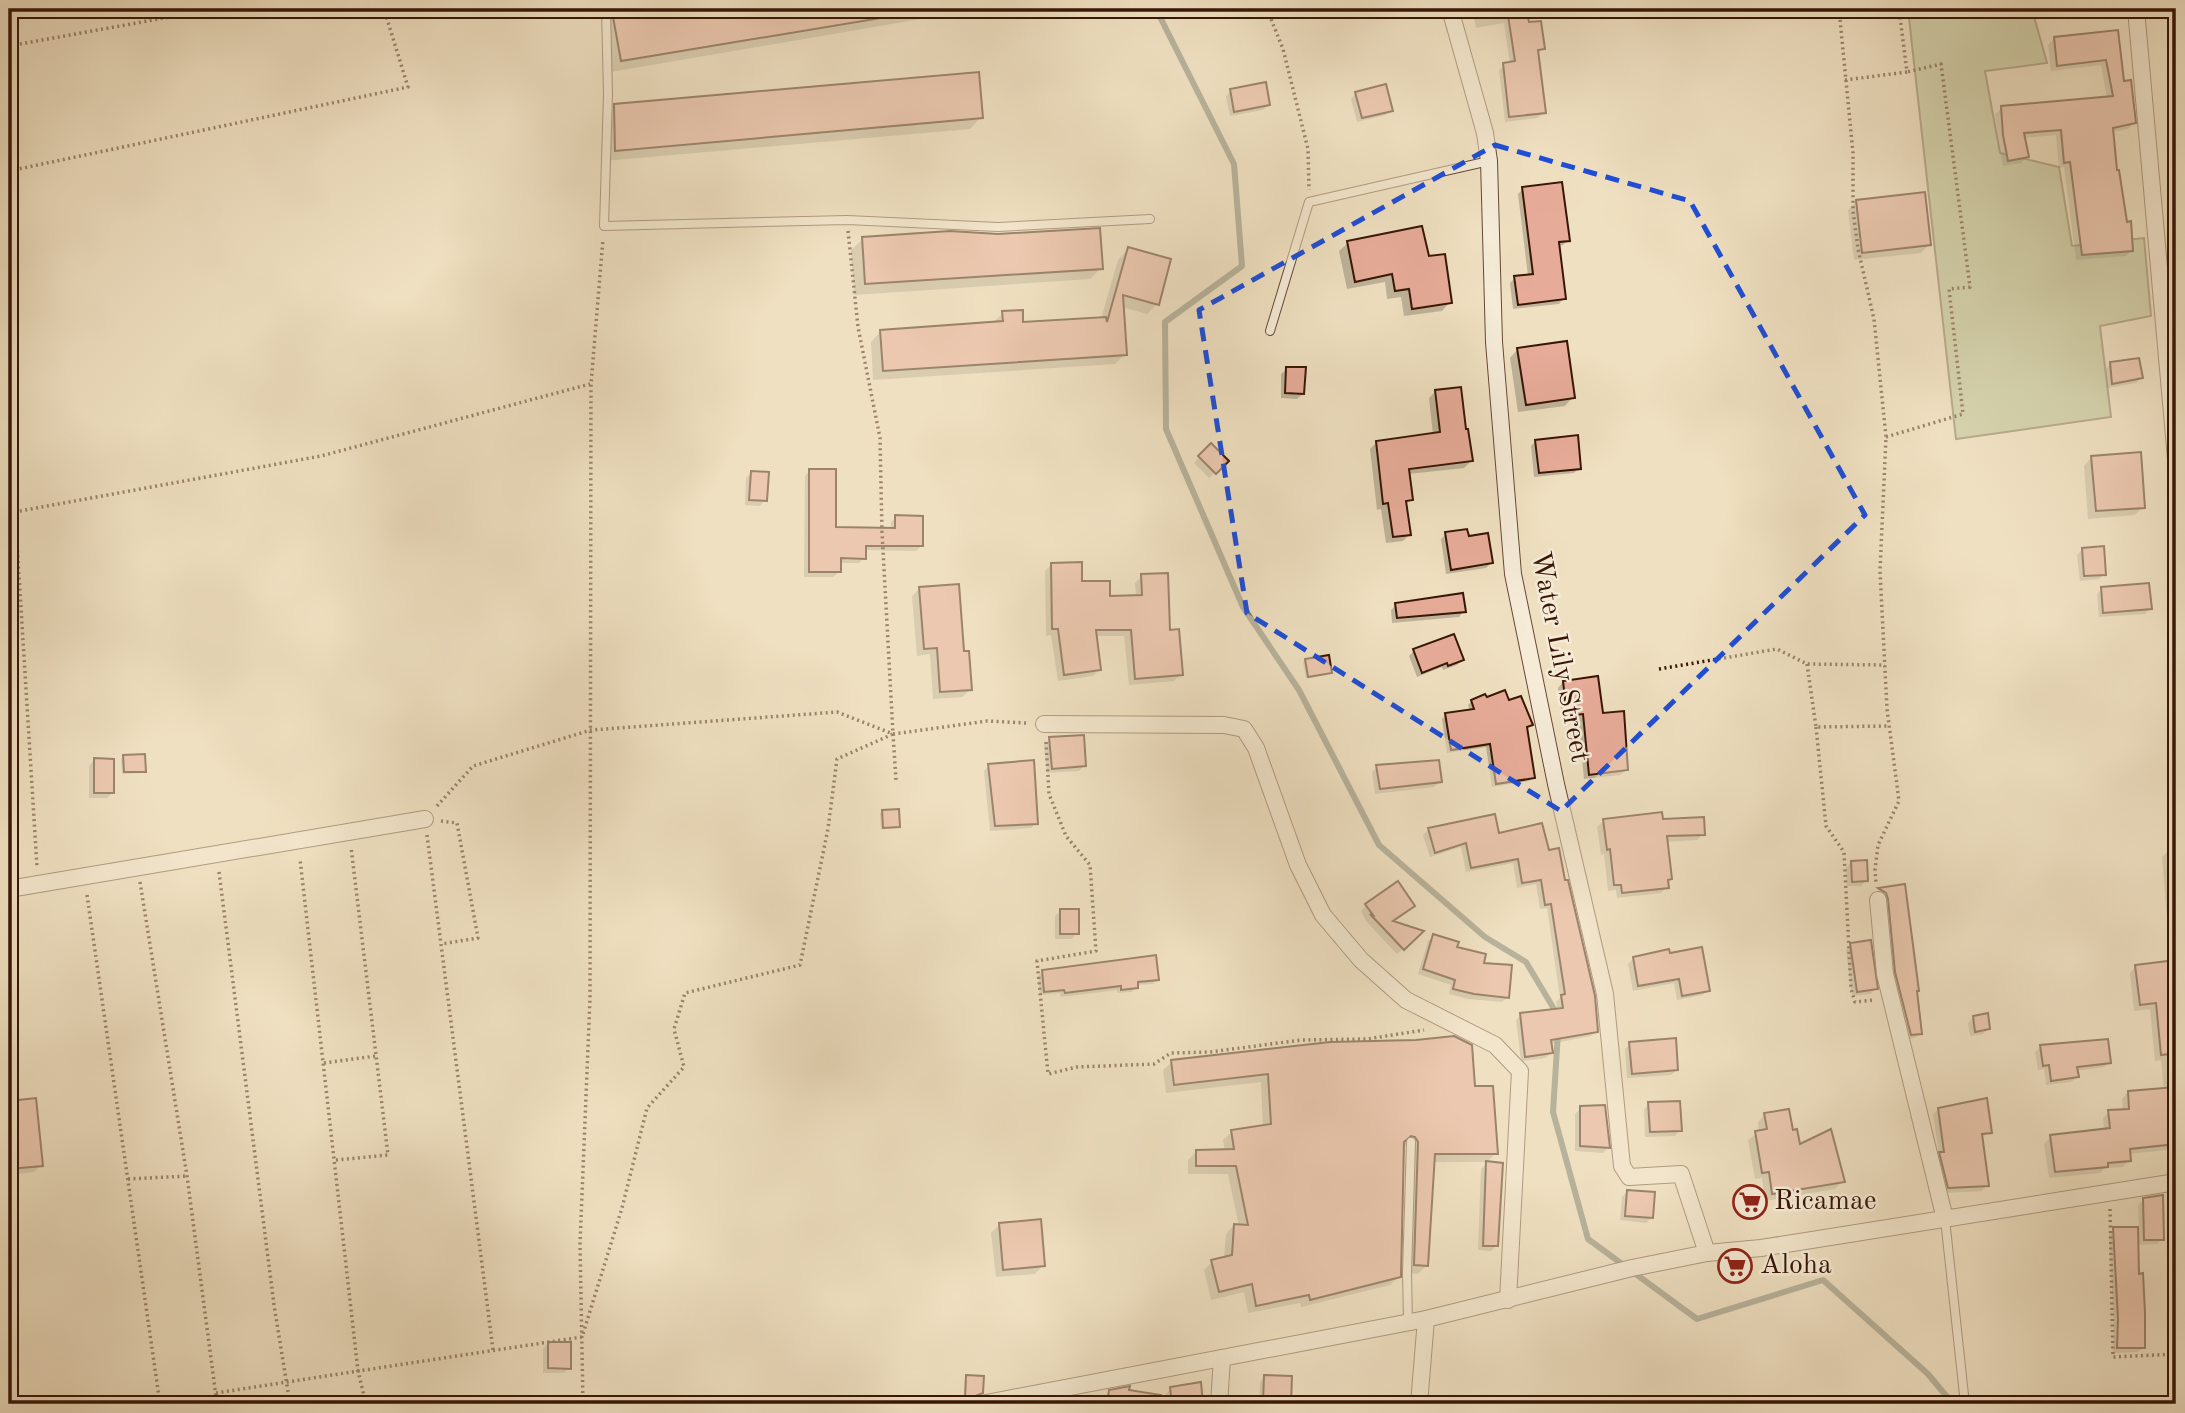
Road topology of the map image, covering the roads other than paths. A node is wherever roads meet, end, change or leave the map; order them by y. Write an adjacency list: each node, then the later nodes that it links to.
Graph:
1 (606, 9): 5 (lane)
2 (1450, 9): 4 (street, Water Lily Street)
3 (2136, 9): 6 (street)
4 (1489, 161): 7 (lane); 16 (street, Water Lily Street)
5 (1150, 219)
6 (2168, 286): 8 (street)
7 (1270, 331)
8 (2176, 458)
9 (1044, 724): 17 (street)
10 (425, 819): 11 (street)
11 (9, 889)
12 (1878, 900): 15 (street)
13 (1411, 1142): 19 (lane)
14 (2176, 1181): 15 (street)
15 (1945, 1219): 16 (street); 24 (lane)
16 (1707, 1253): 17 (street)
17 (1508, 1300): 18 (street)
18 (1426, 1319): 19 (street); 23 (street)
19 (1408, 1322): 20 (street)
20 (1222, 1358): 21 (street); 22 (street)
21 (981, 1404)
22 (1219, 1404)
23 (1419, 1404)
24 (1965, 1404)

